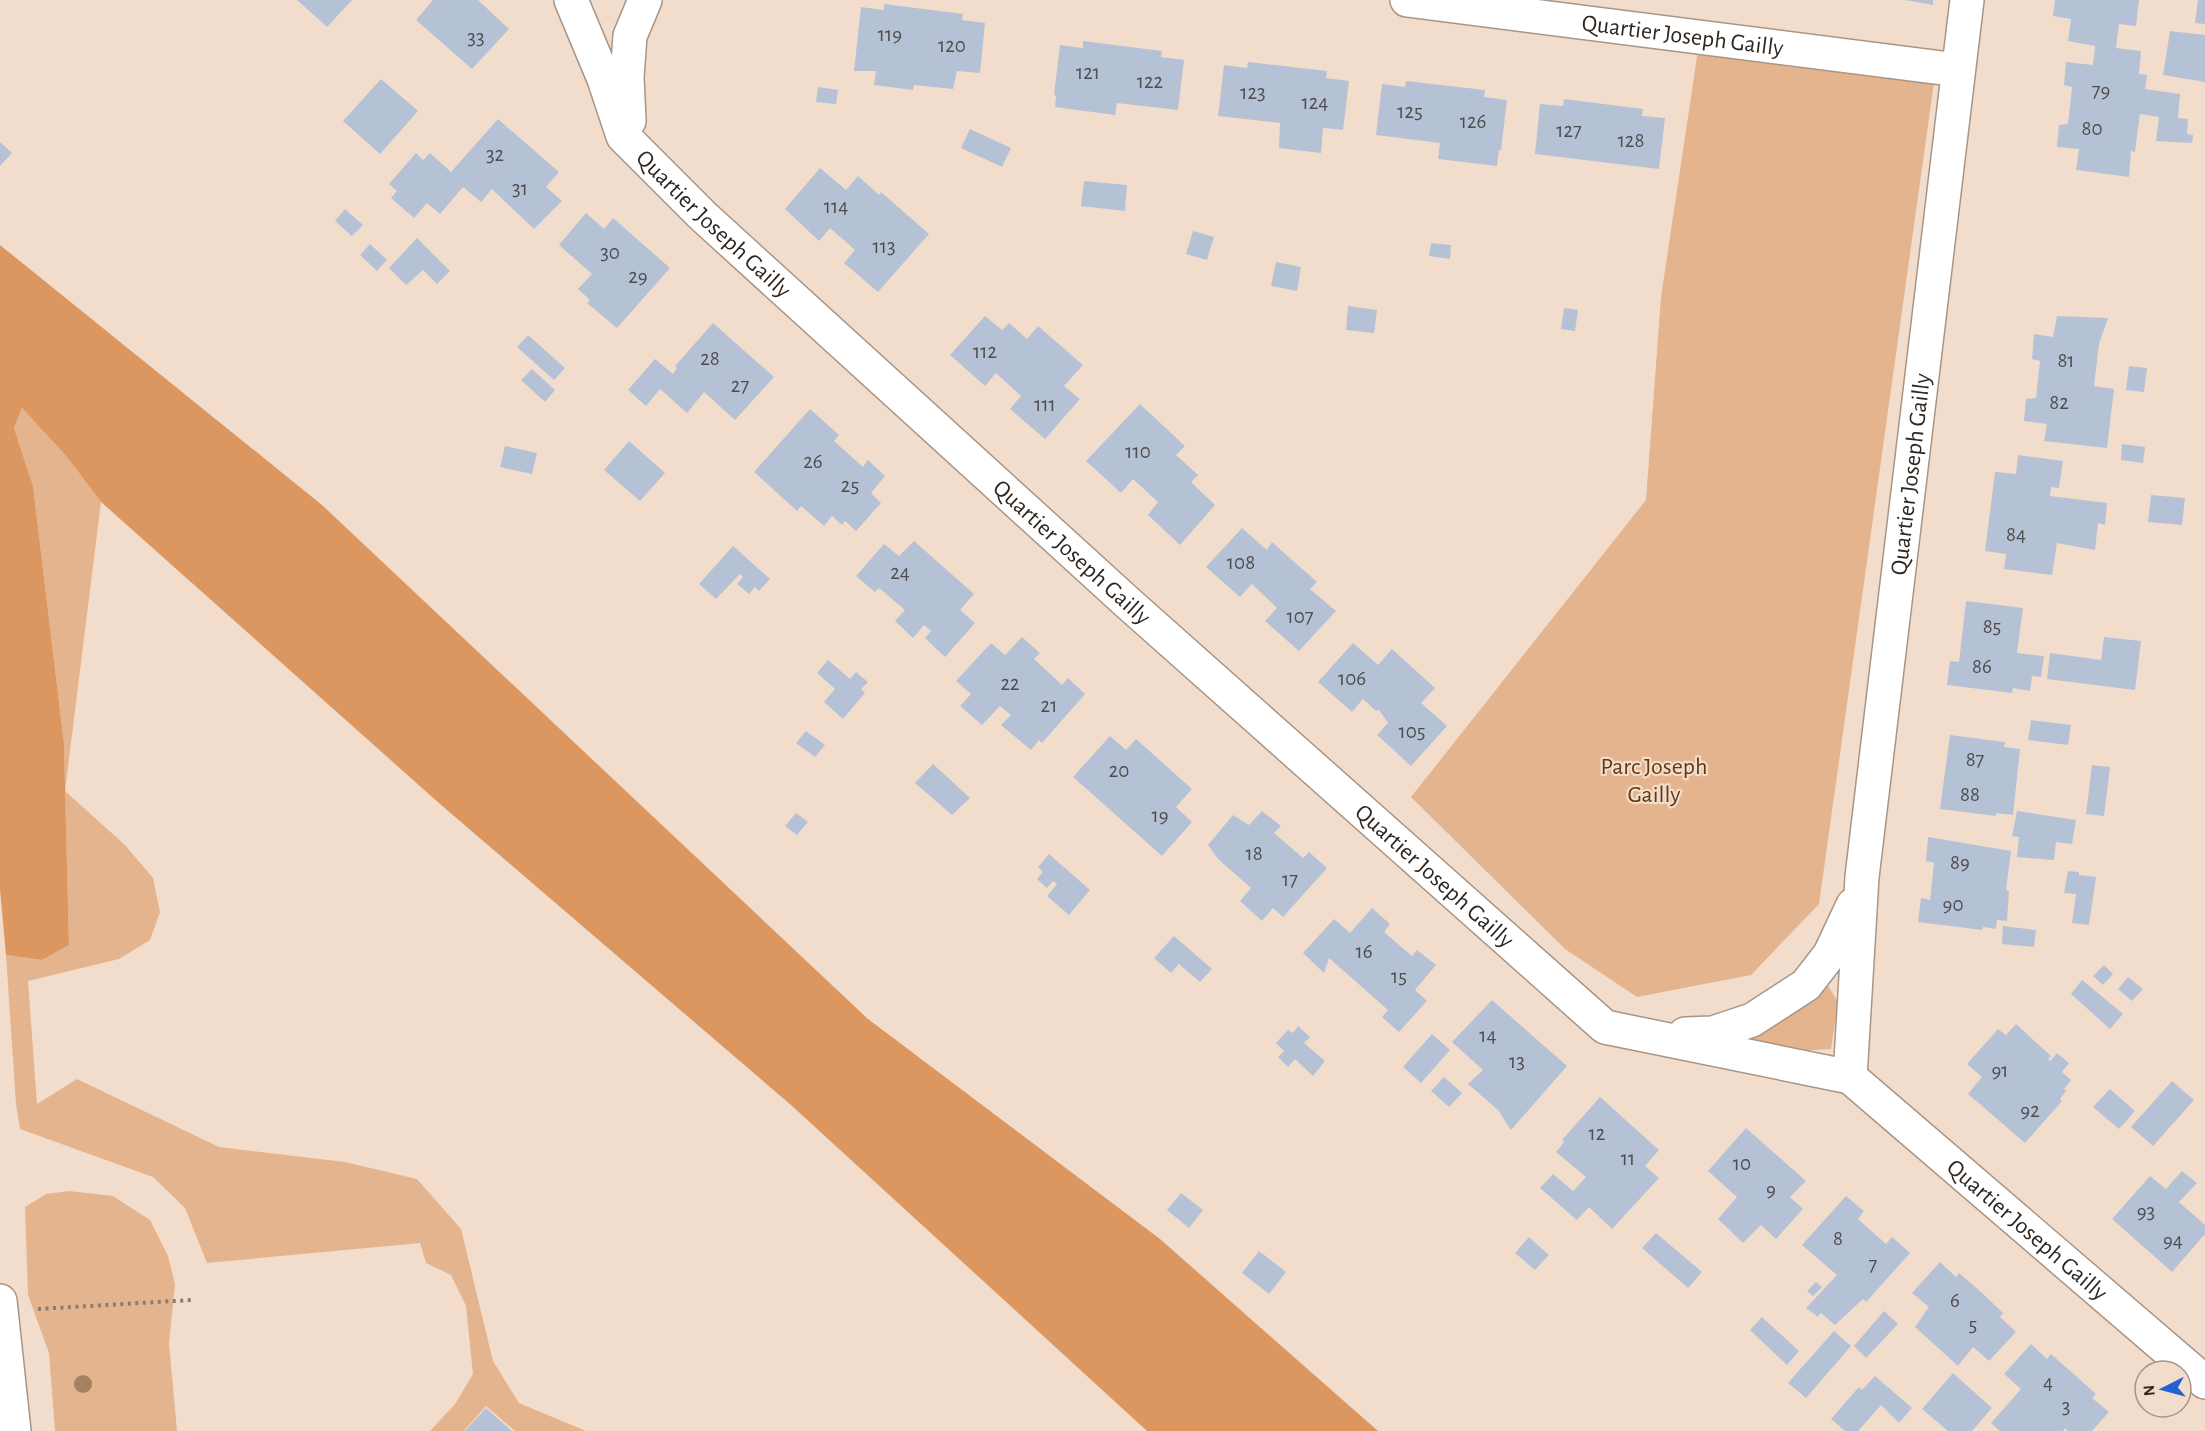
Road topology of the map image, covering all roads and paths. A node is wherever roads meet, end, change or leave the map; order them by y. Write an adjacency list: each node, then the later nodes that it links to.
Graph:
1 (571, 0): 6 (street, Quartier Joseph Gailly)
2 (645, 0): 6 (street)
3 (1407, 0): 5 (street, Quartier Joseph Gailly)
4 (1967, 0): 5 (street, Quartier Joseph Gailly)
5 (1958, 70): 7 (street, Quartier Joseph Gailly)
6 (634, 147): 8 (street, Quartier Joseph Gailly)
7 (1862, 877): 8 (street, Quartier Joseph Gailly); 9 (street, Quartier Joseph Gailly)
8 (1647, 1035): 9 (street, Quartier Joseph Gailly)
9 (1850, 1077): 12 (street, Quartier Joseph Gailly)
10 (191, 1300): 11 (path)
11 (1, 1306): 13 (street)
12 (2205, 1383)
13 (14, 1431)

